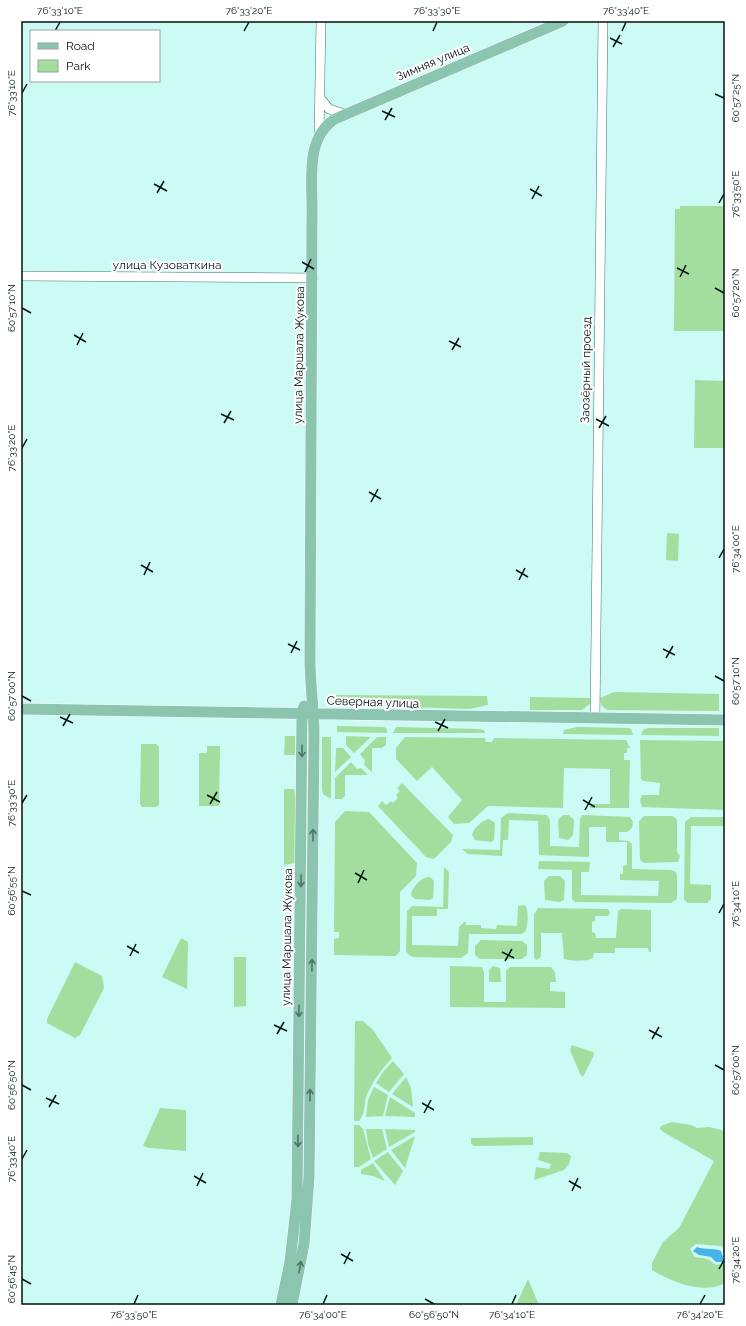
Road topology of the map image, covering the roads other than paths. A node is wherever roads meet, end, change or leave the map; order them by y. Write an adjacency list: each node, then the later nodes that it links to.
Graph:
1 (321, 21): 4 (street, улица Маршала Жукова)
2 (563, 21): 6 (main road, Зимняя улица)
3 (603, 21): 14 (street, Заозёрный проезд)
4 (320, 98): 5 (street, улица Маршала Жукова); 6 (street)
5 (320, 114): 6 (street); 7 (street, улица Маршала Жукова)
6 (345, 114): 7 (main road, Зимняя улица)
7 (319, 135): 9 (main road, улица Маршала Жукова)
8 (21, 276): 9 (street, улица Кузоваткина)
9 (313, 278): 10 (main road, улица Маршала Жукова)
10 (310, 689): 12 (main road, улица Маршала Жукова); 13 (main road, улица Маршала Жукова)
11 (21, 709): 12 (main road, Северная улица)
12 (302, 712): 13 (main road, Северная улица); 16 (main road, улица Маршала Жукова, one-way to 16)
13 (314, 713): 14 (main road, Северная улица); 17 (main road, улица Маршала Жукова)
14 (596, 718): 15 (main road, Северная улица)
15 (725, 720)
16 (302, 779): 17 (main road); 18 (main road, улица Маршала Жукова, one-way to 18)
17 (313, 779): 19 (main road, улица Маршала Жукова, one-way to 17)
18 (281, 1305)
19 (292, 1305)

